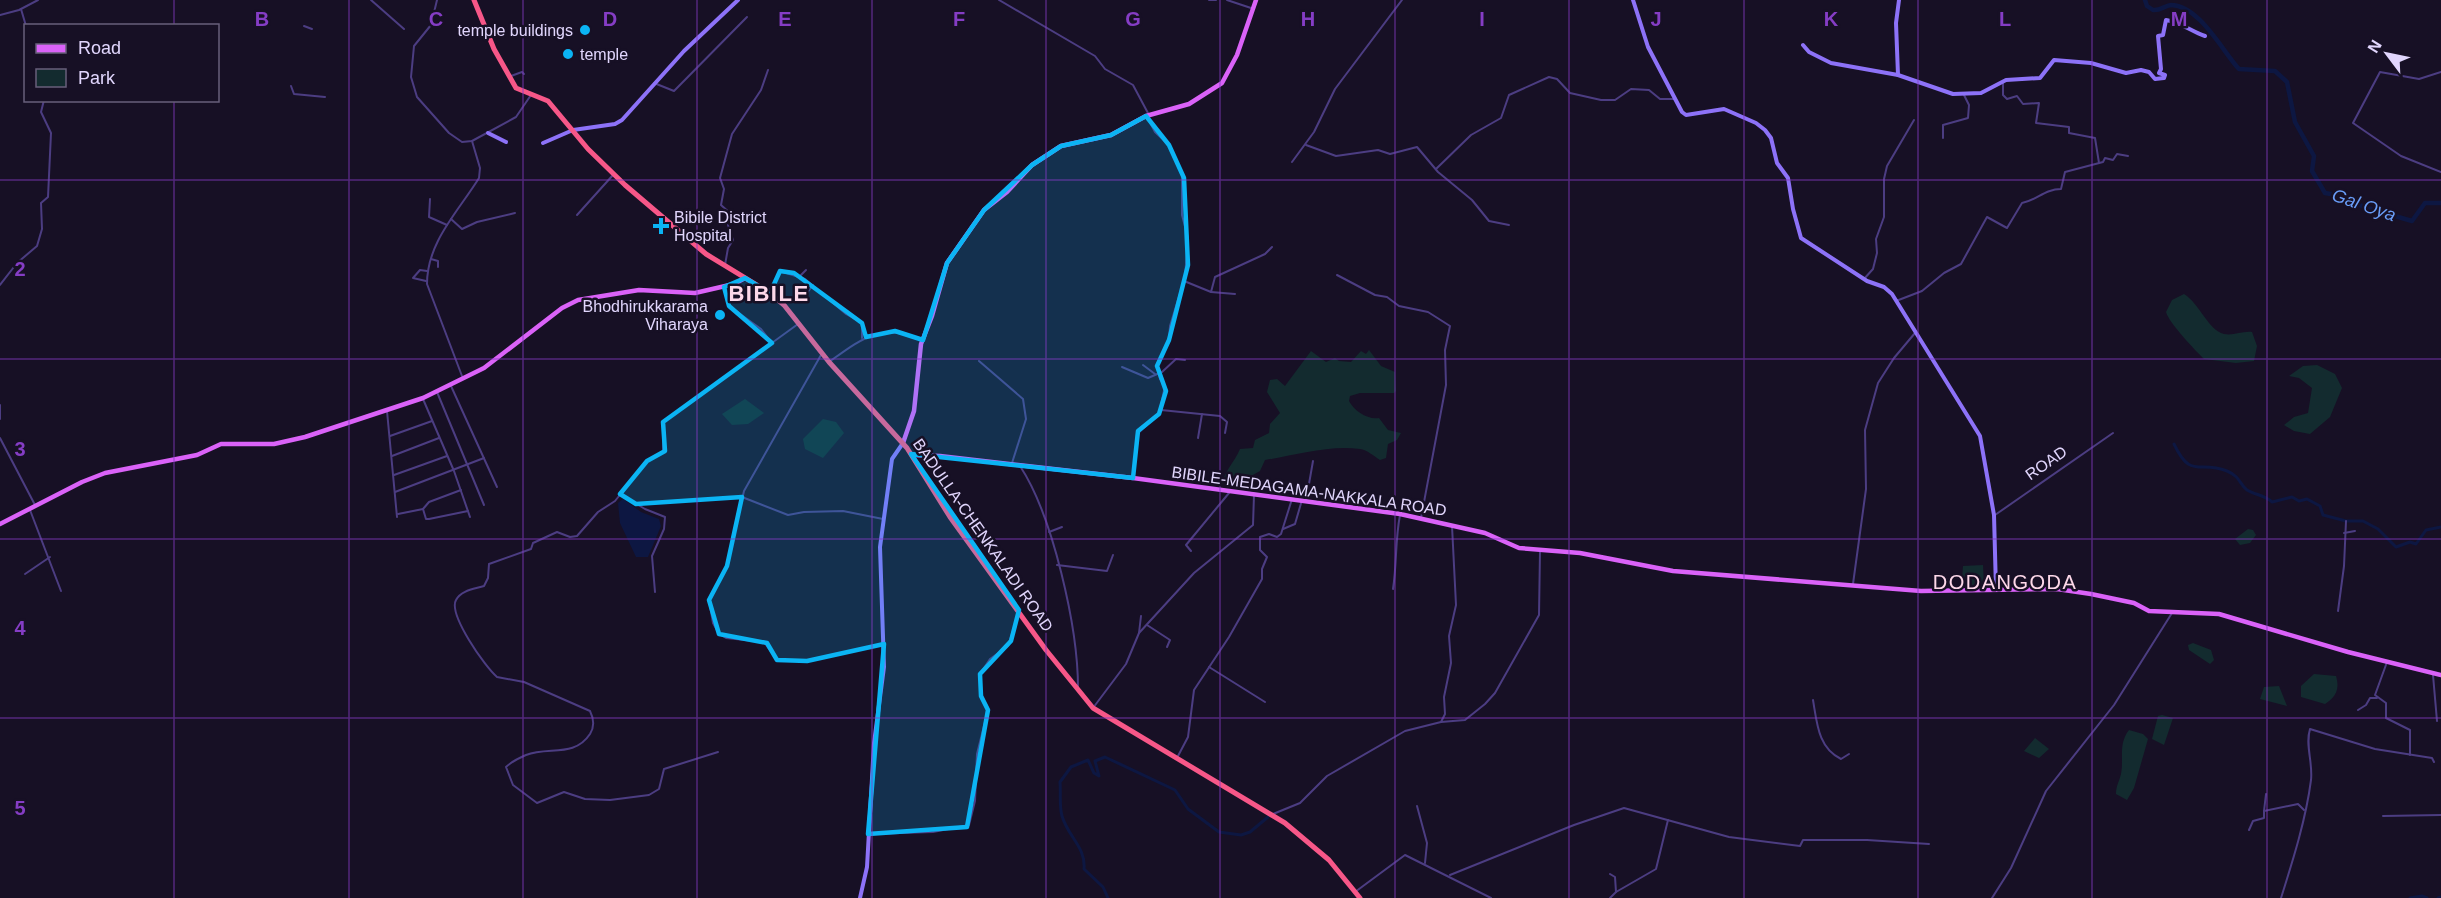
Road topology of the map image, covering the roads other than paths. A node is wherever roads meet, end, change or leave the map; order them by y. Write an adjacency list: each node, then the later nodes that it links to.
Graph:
1 (38, 0): 15 (street)
2 (370, 0): 21 (street)
3 (437, 0): 42 (street)
4 (474, 0): 24 (highway, BADULLA-CHENKALADI ROAD)
5 (737, 0): 30 (main road)
6 (999, 0): 37 (street)
7 (1209, 0): 8 (street)
8 (1216, 0)
9 (1227, 0): 14 (street)
10 (1256, 0): 14 (main road)
11 (1402, 0): 45 (street)
12 (1633, 0): 35 (main road)
13 (1899, 0): 28 (main road)
14 (1254, 8): 37 (main road)
15 (21, 9): 16 (street); 18 (street)
16 (0, 15)
17 (747, 17): 30 (street)
18 (25, 24)
19 (304, 26): 20 (street)
20 (312, 29)
21 (405, 29)
22 (2205, 36): 29 (main road)
23 (1803, 45): 28 (main road)
24 (494, 49): 27 (street); 33 (highway, BADULLA-CHENKALADI ROAD)
25 (768, 70): 60 (street)
26 (2441, 72): 50 (street)
27 (524, 74)
28 (1898, 75): 32 (main road)
29 (2003, 82): 32 (main road); 48 (street)
30 (654, 83): 39 (main road)
31 (291, 86): 34 (street)
32 (1964, 94): 41 (street)
33 (531, 95): 39 (highway, BADULLA-CHENKALADI ROAD); 40 (street)
34 (325, 96)
35 (1675, 99): 49 (street); 67 (main road)
36 (44, 102): 70 (street)
37 (1148, 116): 68 (street); 81 (main road)
38 (1914, 120): 67 (street)
39 (573, 130): 44 (main road); 51 (highway, BADULLA-CHENKALADI ROAD)
40 (488, 133): 42 (street); 43 (main road)
41 (1942, 138)
42 (472, 141): 55 (street)
43 (506, 142)
44 (543, 144)
45 (1306, 145): 47 (street); 49 (street)
46 (2128, 156): 48 (street)
47 (1292, 162)
48 (2098, 163): 77 (street)
49 (1436, 169): 57 (street)
50 (2441, 172)
51 (613, 175): 54 (street); 60 (highway, BADULLA-CHENKALADI ROAD)
52 (430, 199): 56 (street)
53 (515, 213): 55 (street)
54 (577, 215)
55 (451, 219): 56 (street)
56 (447, 225): 59 (street)
57 (1509, 225)
58 (1272, 247): 73 (street)
59 (430, 258): 61 (street); 63 (street)
60 (725, 265): 66 (highway, BADULLA-CHENKALADI ROAD)
61 (438, 267)
62 (806, 270): 65 (street)
63 (427, 271): 69 (street); 69 (street)
64 (1337, 275): 136 (street)
65 (800, 276): 71 (street); 74 (street)
66 (745, 278): 72 (main road); 74 (highway, BADULLA-CHENKALADI ROAD)
67 (1864, 279): 77 (main road)
68 (1184, 281): 73 (street); 89 (street)
69 (427, 284): 90 (street)
70 (0, 285)
71 (813, 285): 76 (street); 80 (street)
72 (724, 287): 82 (street); 90 (main road)
73 (1211, 292): 75 (street)
74 (770, 293): 78 (highway, BADULLA-CHENKALADI ROAD)
75 (1235, 294)
76 (801, 301)
77 (1896, 301): 79 (main road)
78 (798, 324): 82 (street); 83 (highway, BADULLA-CHENKALADI ROAD)
79 (1915, 333): 134 (main road); 152 (street)
80 (862, 338): 81 (street); 86 (street)
81 (922, 340): 106 (main road)
82 (772, 343): 122 (street)
83 (822, 353): 86 (highway, BADULLA-CHENKALADI ROAD); 124 (street)
84 (1185, 360): 89 (street)
85 (979, 361): 112 (street)
86 (829, 362): 106 (highway, BADULLA-CHENKALADI ROAD)
87 (1143, 365): 89 (street)
88 (1122, 367): 89 (street)
89 (1157, 373): 95 (street)
90 (464, 379): 91 (main road)
91 (451, 385): 92 (main road); 110 (street)
92 (437, 392): 93 (main road); 114 (street)
93 (423, 398): 96 (main road); 99 (street)
94 (0, 405): 98 (street)
95 (1161, 410): 97 (street); 117 (street)
96 (387, 411): 102 (street); 129 (main road)
97 (1202, 414): 100 (street); 105 (street)
98 (0, 419)
99 (432, 421): 102 (street); 104 (street)
100 (1225, 433)
101 (2113, 433): 134 (street, ROAD)
102 (390, 436): 108 (street)
103 (0, 438): 129 (street)
104 (439, 438): 108 (street); 109 (street)
105 (1198, 438)
106 (903, 443): 107 (highway, BADULLA-CHENKALADI ROAD); 137 (main road)
107 (913, 455): 112 (main road, BIBILE-MEDAGAMA-NAKKALA ROAD); 157 (highway, BADULLA-CHENKALADI ROAD)
108 (392, 456): 116 (street)
109 (447, 456): 115 (street); 116 (street)
110 (484, 459): 114 (street); 118 (street)
111 (1313, 461): 126 (street)
112 (1012, 463): 113 (main road, BIBILE-MEDAGAMA-NAKKALA ROAD)
113 (1018, 464): 117 (main road, BIBILE-MEDAGAMA-NAKKALA ROAD); 144 (street)
114 (470, 465): 115 (street); 128 (street)
115 (454, 471): 119 (street); 121 (street)
116 (394, 475): 121 (street)
117 (1133, 478): 120 (main road, BIBILE-MEDAGAMA-NAKKALA ROAD)
118 (497, 487)
119 (461, 490): 130 (street); 132 (street)
120 (1230, 490): 123 (main road, BIBILE-MEDAGAMA-NAKKALA ROAD); 147 (street)
121 (395, 492): 130 (street)
122 (620, 494): 127 (street); 177 (street)
123 (1254, 494): 125 (main road, BIBILE-MEDAGAMA-NAKKALA ROAD); 161 (street)
124 (742, 497): 127 (street); 137 (street); 163 (street)
125 (1292, 499): 126 (main road, BIBILE-MEDAGAMA-NAKKALA ROAD); 142 (street)
126 (1304, 500): 133 (main road, BIBILE-MEDAGAMA-NAKKALA ROAD); 142 (street)
127 (636, 504): 156 (street)
128 (484, 505)
129 (36, 507): 131 (main road)
130 (423, 509): 132 (street)
131 (30, 510): 139 (main road); 149 (street)
132 (468, 511): 135 (street)
133 (1400, 514): 136 (main road, BIBILE-MEDAGAMA-NAKKALA ROAD); 153 (street)
134 (1994, 515): 154 (main road)
135 (470, 517)
136 (1421, 518): 140 (main road, BIBILE-MEDAGAMA-NAKKALA ROAD)
137 (885, 519): 163 (main road)
138 (2346, 521): 145 (street)
139 (0, 524)
140 (1452, 524): 146 (main road, BIBILE-MEDAGAMA-NAKKALA ROAD); 176 (street)
141 (1062, 528): 144 (street)
142 (1282, 530): 166 (street)
143 (2355, 531): 145 (street)
144 (1049, 532): 150 (street)
145 (2344, 533): 159 (street)
146 (1540, 548): 152 (main road, BIBILE-MEDAGAMA-NAKKALA ROAD); 176 (street)
147 (1191, 551)
148 (1113, 555): 150 (street)
149 (50, 557): 151 (street); 155 (street)
150 (1057, 565): 169 (street)
151 (25, 574)
152 (1853, 584): 154 (main road, BIBILE-MEDAGAMA-NAKKALA ROAD)
153 (1393, 589)
154 (1996, 590): 158 (main road, BIBILE-MEDAGAMA-NAKKALA ROAD)
155 (61, 591)
156 (655, 592)
157 (1019, 610): 169 (highway, BADULLA-CHENKALADI ROAD); 191 (street)
158 (2172, 611): 165 (main road, BIBILE-MEDAGAMA-NAKKALA ROAD); 202 (street)
159 (2338, 611)
160 (1141, 616): 162 (street)
161 (1147, 625): 162 (street); 164 (street)
162 (1139, 633): 173 (street)
163 (884, 644): 191 (main road)
164 (1167, 647)
165 (2387, 662): 167 (main road, BIBILE-MEDAGAMA-NAKKALA ROAD); 170 (street)
166 (1209, 666): 172 (street); 180 (street)
167 (2433, 672): 168 (main road, BIBILE-MEDAGAMA-NAKKALA ROAD); 175 (street)
168 (2441, 675)
169 (1077, 690): 173 (highway, BADULLA-CHENKALADI ROAD)
170 (2377, 698): 174 (street); 179 (street)
171 (1813, 700): 178 (street)
172 (1265, 702)
173 (1093, 708): 180 (highway, BADULLA-CHENKALADI ROAD)
174 (2358, 710)
175 (2436, 721)
176 (1441, 722): 186 (street)
177 (718, 752)
178 (1850, 752)
179 (2410, 755): 181 (street); 185 (street)
180 (1177, 757): 186 (highway, BADULLA-CHENKALADI ROAD)
181 (2434, 762)
182 (2266, 794): 184 (street)
183 (1417, 806): 193 (street)
184 (2264, 811): 185 (street); 190 (street)
185 (2305, 811): 203 (street)
186 (1271, 815): 196 (highway, BADULLA-CHENKALADI ROAD)
187 (2441, 815): 188 (street)
188 (2383, 816)
189 (1668, 820): 192 (street); 195 (street); 197 (street)
190 (2249, 830)
191 (868, 834): 198 (main road)
192 (1929, 844)
193 (1425, 863): 195 (street); 196 (street)
194 (1610, 874): 197 (street)
195 (1450, 875): 200 (street)
196 (1355, 892): 199 (highway, BADULLA-CHENKALADI ROAD)
197 (1616, 892): 201 (street)
198 (860, 898)
199 (1360, 898)
200 (1491, 898)
201 (1610, 898)
202 (1992, 898)
203 (2281, 898)

